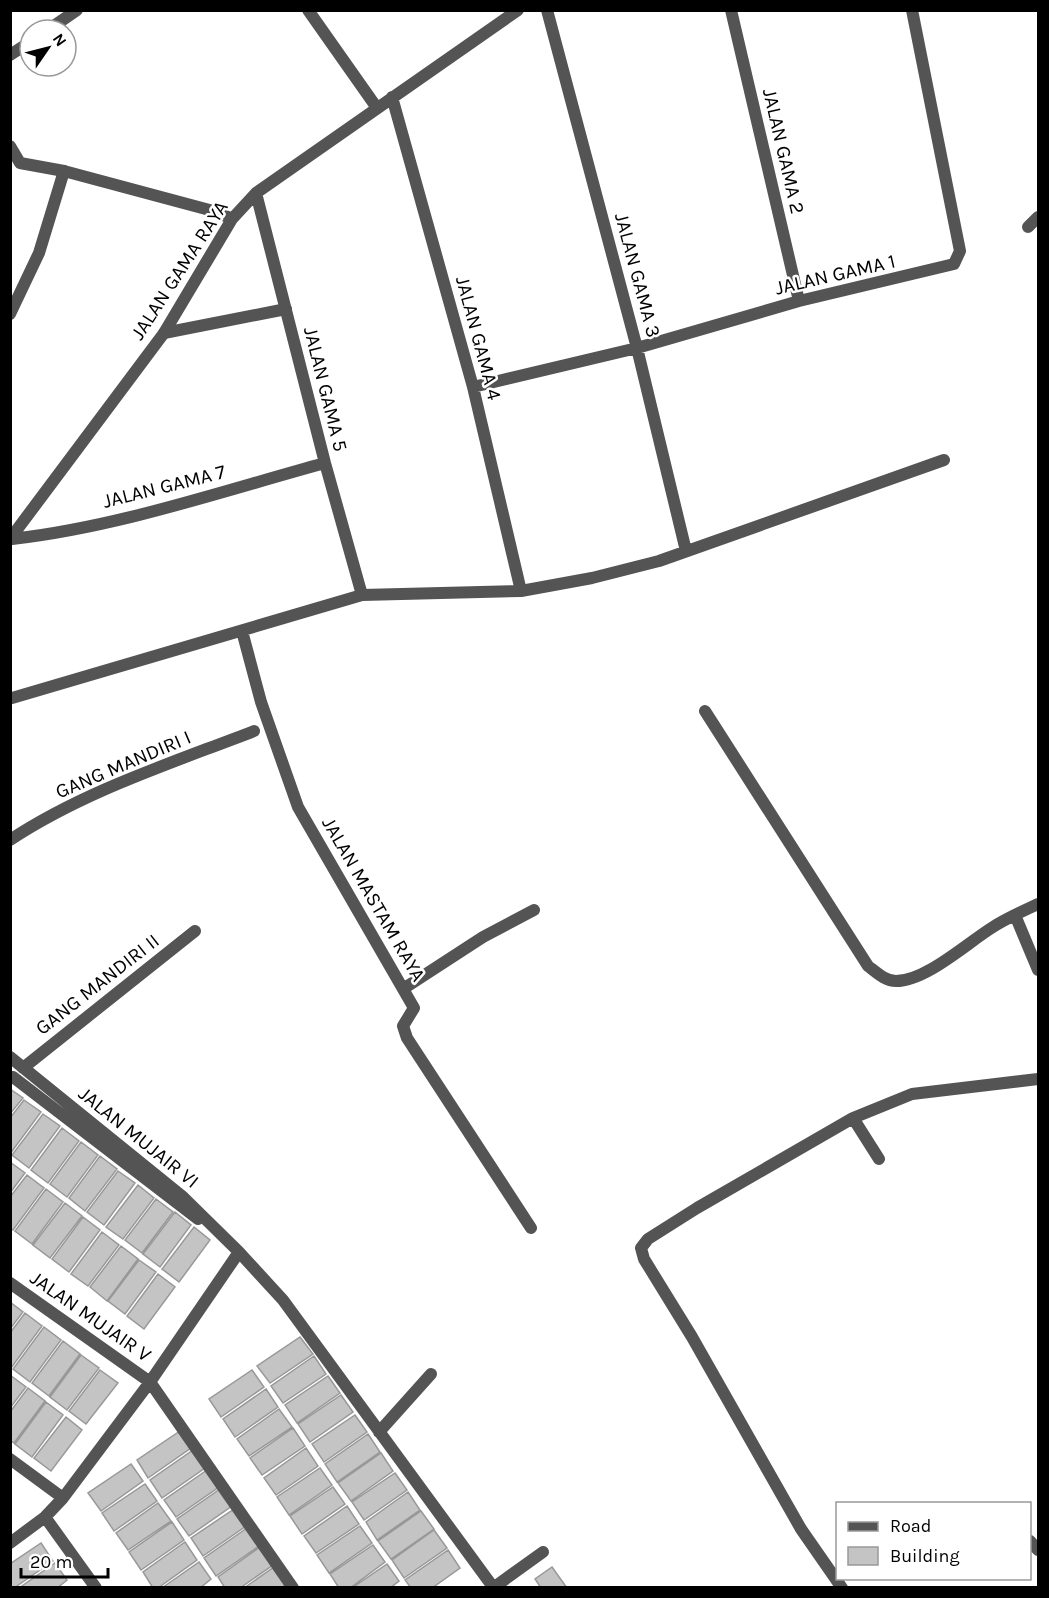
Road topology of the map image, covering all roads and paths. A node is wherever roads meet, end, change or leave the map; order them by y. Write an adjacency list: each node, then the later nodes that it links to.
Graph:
1 (308, 10): 7 (street)
2 (518, 10): 6 (street, JALAN GAMA RAYA)
3 (547, 10): 19 (street, JALAN GAMA 3)
4 (731, 10): 15 (street, JALAN GAMA 2)
5 (912, 10): 15 (street, JALAN GAMA 1)
6 (392, 97): 7 (street, JALAN GAMA RAYA); 20 (street, JALAN GAMA 4)
7 (377, 108): 11 (street, JALAN GAMA RAYA)
8 (10, 146): 9 (street)
9 (15, 164): 10 (street)
10 (64, 171): 13 (street); 17 (street)
11 (256, 193): 13 (street, JALAN GAMA RAYA); 16 (street, JALAN GAMA 5)
12 (1038, 218): 14 (street)
13 (232, 219): 18 (street, JALAN GAMA RAYA)
14 (1028, 226)
15 (799, 301): 19 (street, JALAN GAMA 1)
16 (286, 309): 18 (street); 22 (street, JALAN GAMA 5)
17 (10, 314)
18 (164, 333): 23 (street, JALAN GAMA RAYA)
19 (637, 348): 20 (street, JALAN GAMA 1); 24 (street, JALAN GAMA 3)
20 (473, 387): 25 (street, JALAN GAMA 4)
21 (944, 460): 24 (street)
22 (325, 463): 23 (street, JALAN GAMA 7); 26 (street, JALAN GAMA 5)
23 (11, 539)
24 (686, 551): 25 (street)
25 (521, 591): 26 (street)
26 (362, 595): 27 (street)
27 (242, 630): 28 (street); 37 (street, JALAN MASTAM RAYA)
28 (11, 696)
29 (705, 711): 34 (street)
30 (254, 731): 31 (street, GANG MANDIRI I)
31 (10, 840)
32 (1038, 904): 34 (street)
33 (534, 909): 37 (street)
34 (1016, 915): 36 (street)
35 (195, 932): 39 (street, GANG MANDIRI II)
36 (1038, 970)
37 (403, 989): 45 (street, JALAN MASTAM RAYA)
38 (10, 1058): 39 (street, JALAN MUJAIR VI)
39 (23, 1068): 44 (street, JALAN MUJAIR VI)
40 (13, 1077): 44 (street)
41 (1038, 1079): 42 (street)
42 (853, 1118): 43 (street); 56 (street)
43 (879, 1159)
44 (207, 1218): 46 (street, JALAN MUJAIR VI)
45 (531, 1228)
46 (239, 1251): 49 (street); 50 (street, JALAN MUJAIR VI)
47 (10, 1283): 49 (street, JALAN MUJAIR V)
48 (431, 1374): 50 (street)
49 (150, 1382): 52 (street); 58 (street, JALAN MUJAIR V)
50 (379, 1432): 59 (street, JALAN MUJAIR VI)
51 (10, 1459): 52 (street)
52 (63, 1498): 53 (street)
53 (45, 1517): 54 (street); 57 (street)
54 (10, 1543)
55 (543, 1552): 59 (street)
56 (836, 1579)
57 (96, 1587)
58 (293, 1587)
59 (493, 1587)

